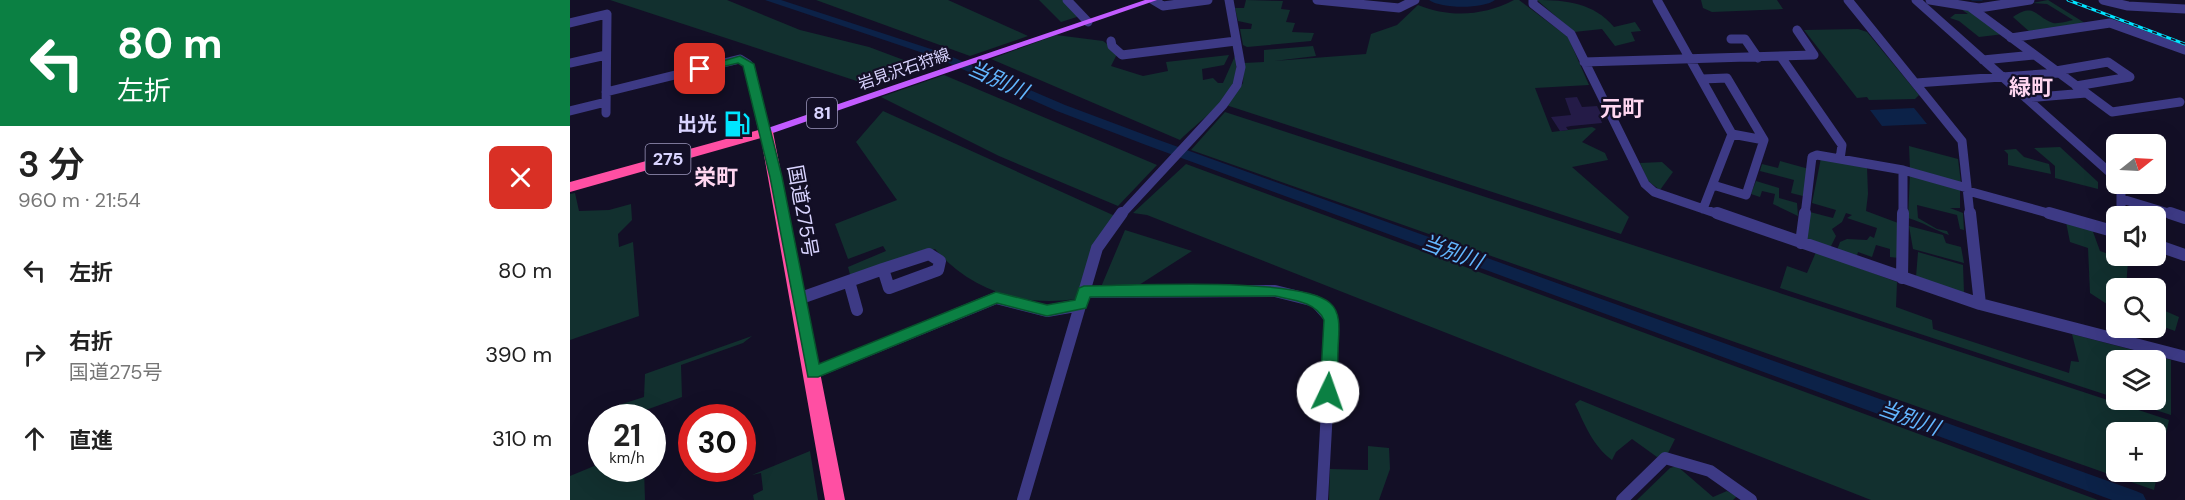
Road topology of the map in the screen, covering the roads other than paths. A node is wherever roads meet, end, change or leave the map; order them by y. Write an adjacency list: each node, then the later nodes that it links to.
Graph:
1 (1066, 0): 16 (street)
2 (1153, 0): 3 (street); 16 (main road, 岩見沢石狩線 / 81)
3 (1208, 0)
4 (1229, 0): 22 (street)
5 (1317, 0): 13 (street)
6 (1533, 0): 30 (street)
7 (1657, 0): 28 (street)
8 (1848, 0): 35 (street)
9 (1916, 0): 29 (street)
10 (1929, 0): 14 (street)
11 (2030, 0): 14 (street)
12 (2103, 0): 15 (street)
13 (1413, 1)
14 (1970, 7): 19 (street)
15 (2184, 10)
16 (1088, 22): 43 (main road, 岩見沢石狩線 / 81)
17 (570, 23): 24 (street)
18 (1797, 30): 26 (street)
19 (2011, 38): 23 (street); 25 (street)
20 (1731, 39): 27 (street)
21 (1110, 41): 22 (street)
22 (1236, 41): 64 (street)
23 (2185, 50)
24 (606, 55): 31 (street); 38 (street)
25 (2034, 55): 29 (street); 32 (street)
26 (1781, 57): 27 (street); 46 (street)
27 (1758, 58): 28 (street)
28 (1691, 60): 30 (street); 34 (street)
29 (1983, 60): 33 (street)
30 (1584, 62): 55 (street)
31 (570, 63)
32 (2057, 72): 33 (street); 36 (street); 36 (street)
33 (2003, 78): 35 (street); 39 (street)
34 (1702, 79): 44 (street); 45 (street)
35 (1916, 83): 51 (street)
36 (2076, 86): 37 (street)
37 (2086, 93): 39 (street); 40 (street)
38 (606, 97): 41 (street); 42 (street); 43 (street)
39 (2026, 98): 47 (street)
40 (2180, 102)
41 (570, 111)
42 (606, 113)
43 (766, 132): 50 (highway, 275); 65 (highway, 国道275号)
44 (1732, 134): 45 (street); 49 (street)
45 (1764, 140): 49 (street)
46 (1840, 159): 48 (street); 58 (street)
47 (2106, 169)
48 (1903, 170): 51 (street); 62 (street)
49 (1713, 185): 55 (street)
50 (570, 187)
51 (1968, 190): 57 (street); 66 (street)
52 (2122, 194): 53 (street)
53 (2122, 199): 54 (street); 56 (street)
54 (2122, 206)
55 (1703, 209): 58 (street)
56 (2185, 218)
57 (2106, 229)
58 (1801, 243): 62 (street)
59 (2166, 248): 60 (street)
60 (2185, 255)
61 (883, 269): 61 (street); 63 (street)
62 (1902, 278): 66 (street)
63 (849, 281): 65 (street); 68 (street)
64 (1084, 292): 67 (street); 73 (street)
65 (798, 299): 70 (highway, 国道275号)
66 (1980, 304): 69 (street)
67 (1081, 305): 70 (street); 72 (street)
68 (857, 310)
69 (2185, 357)
70 (813, 373): 71 (highway, 国道275号)
71 (835, 500)
72 (1023, 500)
73 (1322, 500)
74 (1622, 500): 75 (street)
75 (1751, 500)

